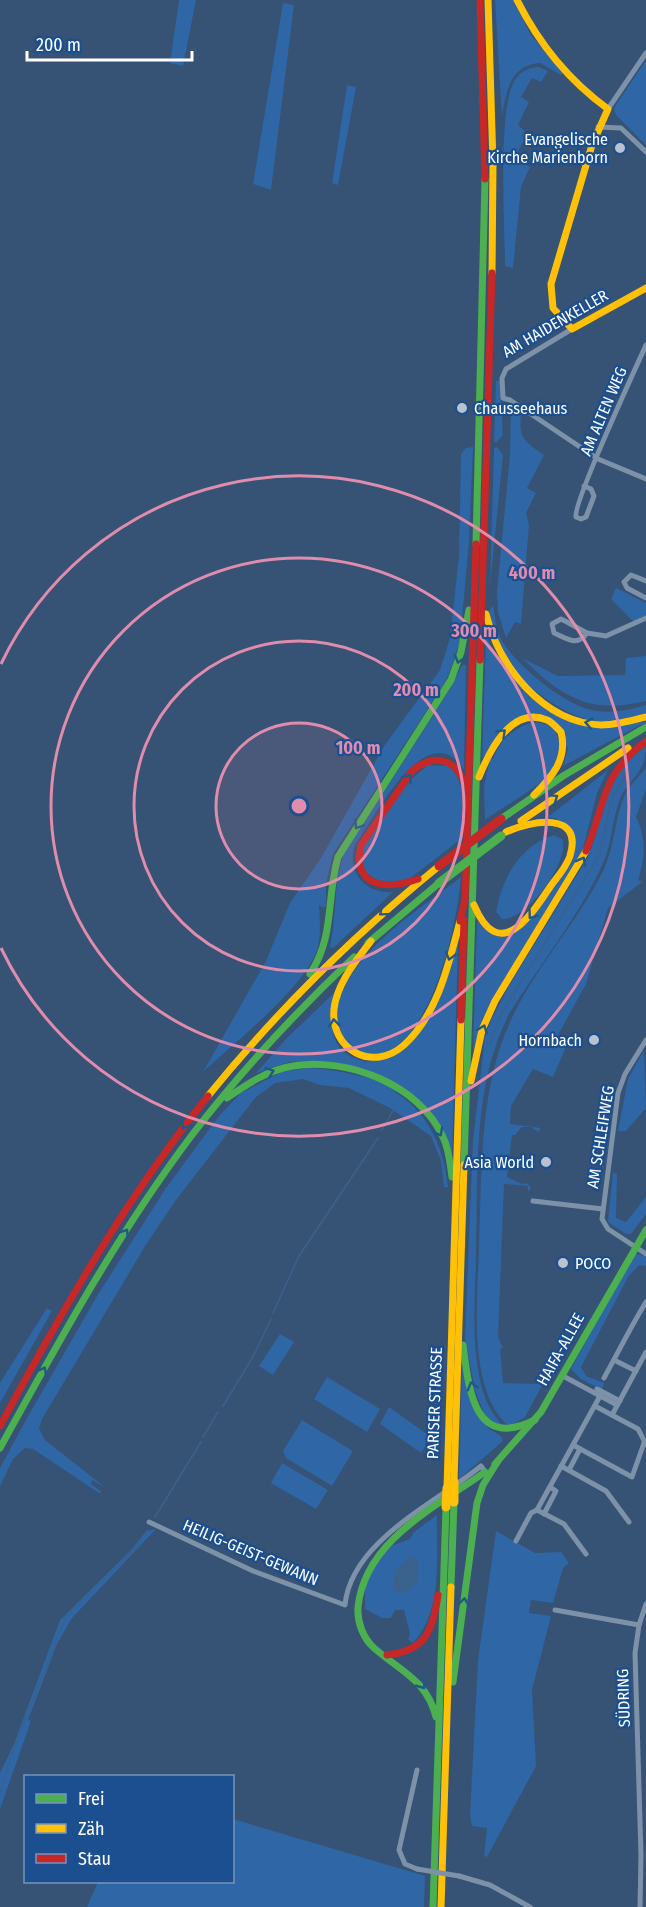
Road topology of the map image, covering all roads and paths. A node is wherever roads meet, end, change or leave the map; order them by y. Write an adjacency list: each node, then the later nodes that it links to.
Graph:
1 (480, 0): 15 (main road)
2 (488, 0): 15 (main road)
3 (517, 0): 5 (main road)
4 (646, 53): 5 (street)
5 (606, 112): 6 (main road)
6 (598, 127): 7 (street); 9 (main road)
7 (646, 152)
8 (646, 288): 9 (main road, AM HAIDENKELLER)
9 (573, 329): 11 (street, AM HAIDENKELLER)
10 (646, 345): 11 (street, AM ALTEN WEG)
11 (598, 459): 12 (street); 13 (street, AM ALTEN WEG)
12 (646, 479)
13 (584, 486): 13 (street, AM ALTEN WEG)
14 (646, 580): 16 (street)
15 (479, 583): 19 (main road, one-way to 15); 22 (main road); 24 (main road); 29 (main road, one-way to 29)
16 (646, 598)
17 (646, 618): 18 (street)
18 (587, 633): 18 (street)
19 (646, 717)
20 (646, 727): 23 (main road)
21 (646, 740): 25 (main road, one-way to 21); 31 (main road, one-way to 21)
22 (476, 785): 23 (main road, one-way to 23); 27 (main road)
23 (534, 795): 26 (main road, bridge)
24 (468, 798): 26 (main road, one-way to 24); 27 (main road)
25 (503, 834): 27 (main road, one-way to 27); 28 (main road, bridge)
26 (428, 874): 29 (main road, one-way to 29)
27 (468, 898): 28 (main road, one-way to 28); 31 (main road); 33 (main road, PARISER STRASSE)
28 (371, 941): 32 (main road)
29 (275, 1017): 51 (main road, one-way to 51)
30 (646, 1040): 35 (street, AM SCHLEIFWEG)
31 (466, 1106): 39 (main road, PARISER STRASSE)
32 (206, 1118): 33 (main road, one-way to 33); 54 (main road, one-way to 32)
33 (455, 1201): 60 (main road, PARISER STRASSE)
34 (533, 1201): 35 (street, AM SCHLEIFWEG)
35 (603, 1209): 37 (street, AM SCHLEIFWEG)
36 (646, 1230): 37 (main road, HAIFA-ALLEE)
37 (635, 1246): 38 (street, AM SCHLEIFWEG); 44 (main road, HAIFA-ALLEE)
38 (646, 1254)
39 (460, 1301): 50 (main road, one-way to 39); 60 (main road, PARISER STRASSE)
40 (646, 1303): 42 (street)
41 (646, 1352): 43 (street)
42 (614, 1360): 43 (street); 45 (street)
43 (636, 1371): 47 (street)
44 (564, 1376): 46 (street); 50 (main road, HAIFA-ALLEE)
45 (604, 1378)
46 (598, 1392): 47 (street); 48 (street)
47 (619, 1403): 49 (street)
48 (595, 1406): 49 (street); 53 (street)
49 (612, 1415): 52 (street)
50 (535, 1420): 56 (main road, HAIFA-ALLEE)
51 (2, 1421)
52 (645, 1443): 55 (street)
53 (573, 1445): 55 (street); 57 (street)
54 (0, 1448)
55 (580, 1449): 58 (street)
56 (498, 1461): 59 (main road, HAIFA-ALLEE); 74 (main road, one-way to 56)
57 (561, 1466): 58 (street); 61 (street)
58 (569, 1470): 66 (street)
59 (485, 1472): 65 (street, HEILIG-GEIST-GEWANN); 73 (main road, HAIFA-ALLEE)
60 (451, 1485): 62 (main road, PARISER STRASSE, bridge)
61 (550, 1487): 63 (street); 64 (street)
62 (450, 1505): 68 (main road, PARISER STRASSE); 74 (main road, PARISER STRASSE)
63 (537, 1510): 64 (street); 67 (street)
64 (544, 1514): 69 (street)
65 (149, 1522)
66 (629, 1522)
67 (516, 1541)
68 (444, 1554): 73 (main road); 75 (main road, PARISER STRASSE)
69 (586, 1554)
70 (646, 1604): 72 (street, SÜDRING)
71 (555, 1610): 72 (street)
72 (639, 1624): 77 (street, SÜDRING)
73 (387, 1656): 75 (main road, HAIFA-ALLEE, one-way to 75)
74 (447, 1717): 79 (main road, PARISER STRASSE)
75 (438, 1748): 78 (main road, PARISER STRASSE)
76 (417, 1770): 80 (street, bridge)
77 (643, 1771): 81 (street, SÜDRING)
78 (434, 1907)
79 (441, 1907)
80 (530, 1907)
81 (640, 1907)

